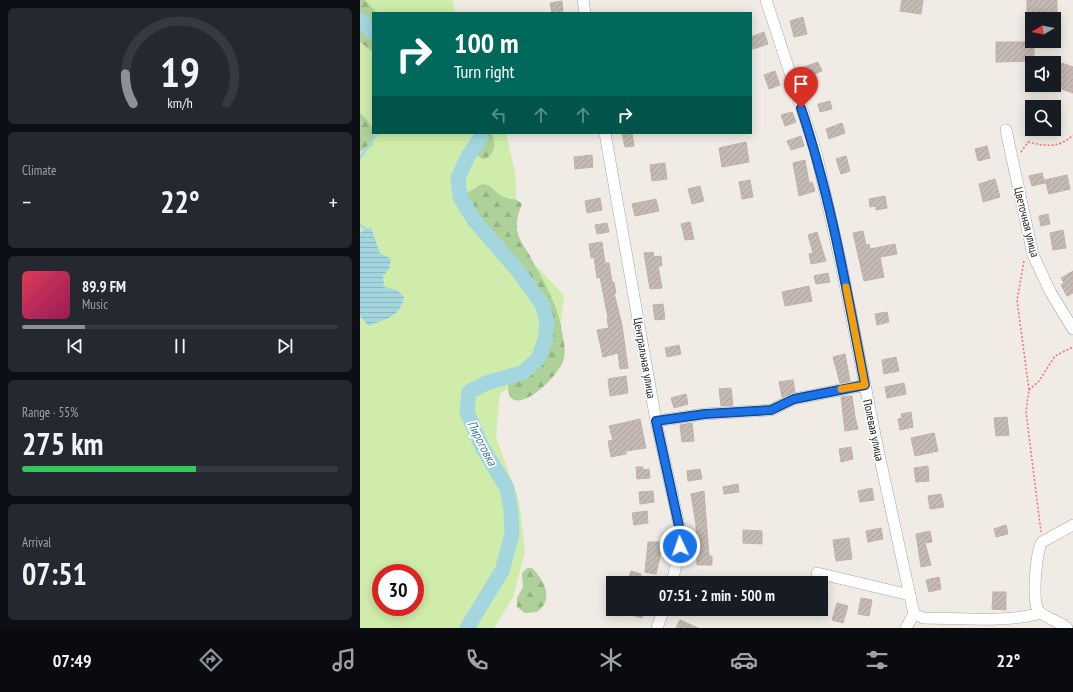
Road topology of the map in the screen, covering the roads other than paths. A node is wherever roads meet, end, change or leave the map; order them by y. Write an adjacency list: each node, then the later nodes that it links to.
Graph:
1 (583, 0): 3 (street)
2 (766, 0): 7 (street, Полевая улица)
3 (585, 12)
4 (1006, 130): 6 (street, Цветочная улица)
5 (605, 134): 8 (street, Центральная улица)
6 (1073, 329)
7 (865, 385): 8 (street); 12 (street, Полевая улица)
8 (656, 421): 11 (street, Центральная улица)
9 (1073, 525): 13 (street)
10 (817, 573): 12 (street)
11 (674, 576)
12 (910, 595): 14 (street, Полевая улица)
13 (1041, 613): 14 (street); 18 (street)
14 (914, 614): 17 (street)
15 (661, 616): 16 (street)
16 (657, 628)
17 (906, 628)
18 (1067, 628)

